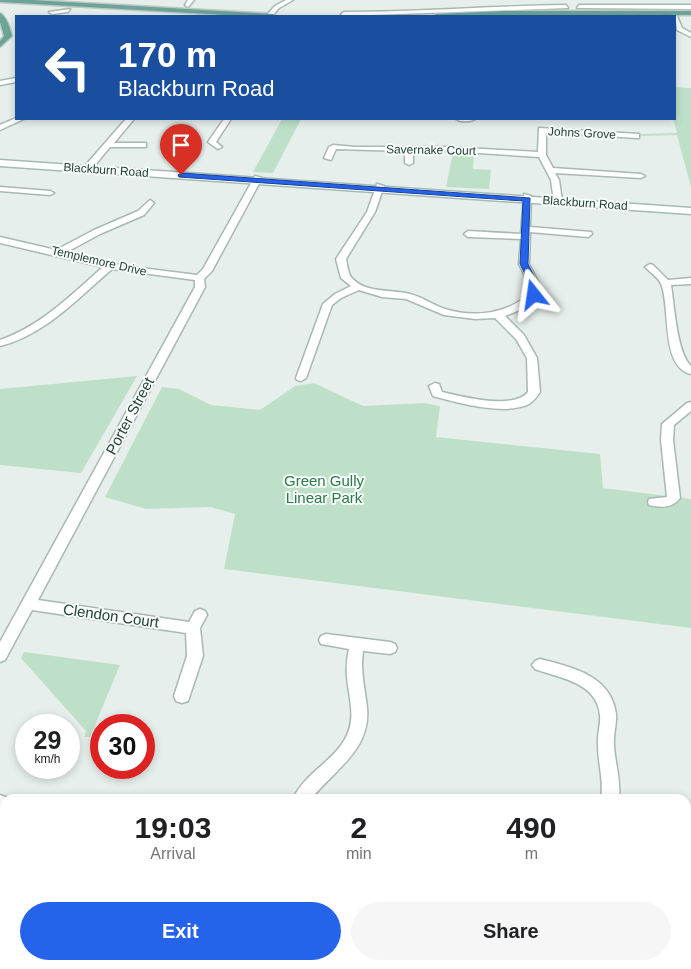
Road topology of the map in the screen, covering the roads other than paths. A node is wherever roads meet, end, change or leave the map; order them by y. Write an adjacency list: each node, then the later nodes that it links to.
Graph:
1 (5, 0): 5 (main road); 6 (main road)
2 (290, 0): 19 (street)
3 (478, 0): 14 (street)
4 (540, 0): 12 (street)
5 (0, 1): 6 (main road)
6 (27, 2): 7 (main road); 18 (main road)
7 (0, 6)
8 (566, 7): 12 (street)
9 (579, 7): 13 (street)
10 (691, 7): 13 (street)
11 (68, 10): 15 (street)
12 (541, 10): 14 (main road); 21 (main road)
13 (626, 10): 21 (main road); 22 (main road)
14 (488, 11): 17 (street); 20 (main road)
15 (52, 12)
16 (691, 13): 22 (main road)
17 (344, 14)
18 (242, 15)
19 (270, 15)
20 (446, 15)
21 (615, 15)
22 (674, 15)
23 (0, 17): 26 (main road)
24 (676, 20): 25 (street)
25 (691, 36)
26 (0, 45)
27 (15, 81): 28 (street)
28 (0, 83)
29 (18, 120): 32 (street)
30 (129, 120): 34 (street)
31 (226, 120): 36 (street)
32 (2, 131)
33 (636, 136): 38 (street, Johns Grove)
34 (107, 145): 35 (street); 42 (street)
35 (143, 145)
36 (218, 147)
37 (409, 149): 38 (street, Savernake Court); 39 (street, Savernake Court); 41 (street)
38 (542, 155): 43 (street, Johns Grove)
39 (328, 158)
40 (0, 161): 42 (main road, Blackburn Road)
41 (409, 163)
42 (88, 167): 45 (main road, Blackburn Road)
43 (550, 170): 44 (street); 50 (street, Johns Grove)
44 (641, 176)
45 (258, 179): 46 (main road, Blackburn Road); 61 (street, Porter Street)
46 (380, 188): 49 (main road, Blackburn Road); 64 (street)
47 (0, 189): 48 (street)
48 (50, 192)
49 (527, 198): 50 (main road, Blackburn Road); 54 (street)
50 (558, 200): 52 (main road, Blackburn Road); 53 (main road, Blackburn Road)
51 (150, 203): 58 (street)
52 (691, 207)
53 (691, 211)
54 (526, 233): 55 (street); 56 (street); 65 (street)
55 (468, 234)
56 (588, 234)
57 (2, 242): 58 (street, Templemore Drive)
58 (58, 253): 59 (street, Templemore Drive)
59 (111, 265): 61 (street, Templemore Drive); 66 (street)
60 (650, 267): 63 (street)
61 (199, 278): 72 (street, Porter Street)
62 (691, 281): 63 (street)
63 (666, 283): 67 (street)
64 (358, 287): 65 (street); 68 (street)
65 (498, 315): 69 (street)
66 (0, 343)
67 (691, 372)
68 (301, 378)
69 (435, 386)
70 (691, 405): 71 (street)
71 (654, 502)
72 (29, 604): 74 (street, Clendon Court); 78 (street, Porter Street)
73 (200, 615): 74 (street)
74 (193, 628): 80 (street)
75 (326, 640): 76 (street)
76 (357, 644): 77 (street); 81 (street)
77 (390, 648)
78 (0, 656)
79 (540, 665): 82 (street)
80 (182, 696)
81 (305, 794)
82 (611, 794)

